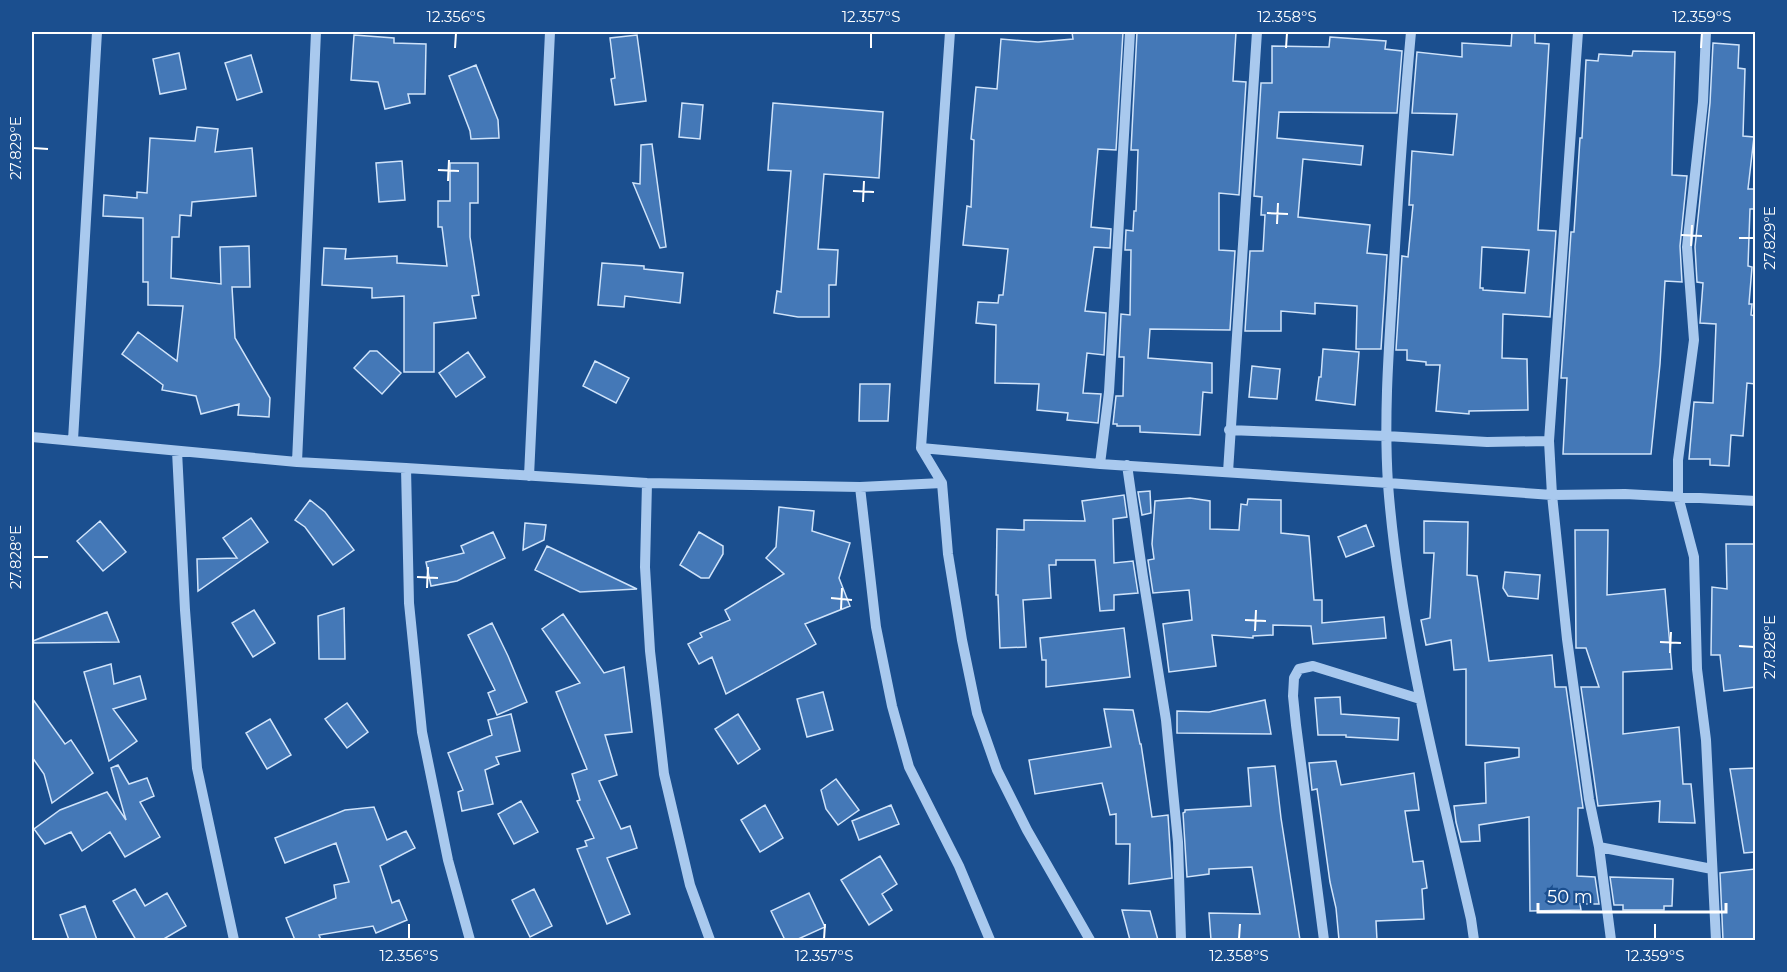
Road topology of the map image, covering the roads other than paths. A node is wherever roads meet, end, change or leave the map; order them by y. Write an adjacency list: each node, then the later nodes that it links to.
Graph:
1 (98, 32): 13 (street)
2 (316, 32): 17 (street)
3 (550, 32): 22 (street)
4 (950, 32): 15 (street)
5 (1130, 32): 18 (street)
6 (1257, 32): 10 (street)
7 (1411, 32): 11 (street)
8 (1578, 32): 14 (street)
9 (1706, 32): 28 (street)
10 (1229, 430): 11 (street); 21 (street)
11 (1386, 436): 14 (street); 25 (street)
12 (32, 438): 13 (street)
13 (73, 440): 16 (street)
14 (1549, 441): 27 (street)
15 (921, 448): 18 (street); 24 (street)
16 (177, 451): 17 (street); 33 (street)
17 (297, 462): 20 (street)
18 (1101, 464): 19 (street)
19 (1127, 465): 21 (street); 38 (street)
20 (406, 468): 22 (street); 34 (street)
21 (1228, 472): 25 (street)
22 (529, 476): 23 (street)
23 (647, 483): 26 (street); 35 (street)
24 (942, 483): 26 (street); 37 (street)
25 (1388, 483): 27 (street); 30 (street)
26 (860, 487): 36 (street)
27 (1552, 495): 28 (street); 31 (street)
28 (1678, 496): 29 (street); 32 (street)
29 (1755, 501)
30 (1420, 699): 39 (street); 40 (street)
31 (1599, 847): 32 (street); 41 (street)
32 (1712, 869): 42 (street)
33 (234, 940)
34 (470, 940)
35 (710, 940)
36 (990, 940)
37 (1090, 940)
38 (1181, 940)
39 (1324, 940)
40 (1474, 940)
41 (1611, 940)
42 (1716, 940)

